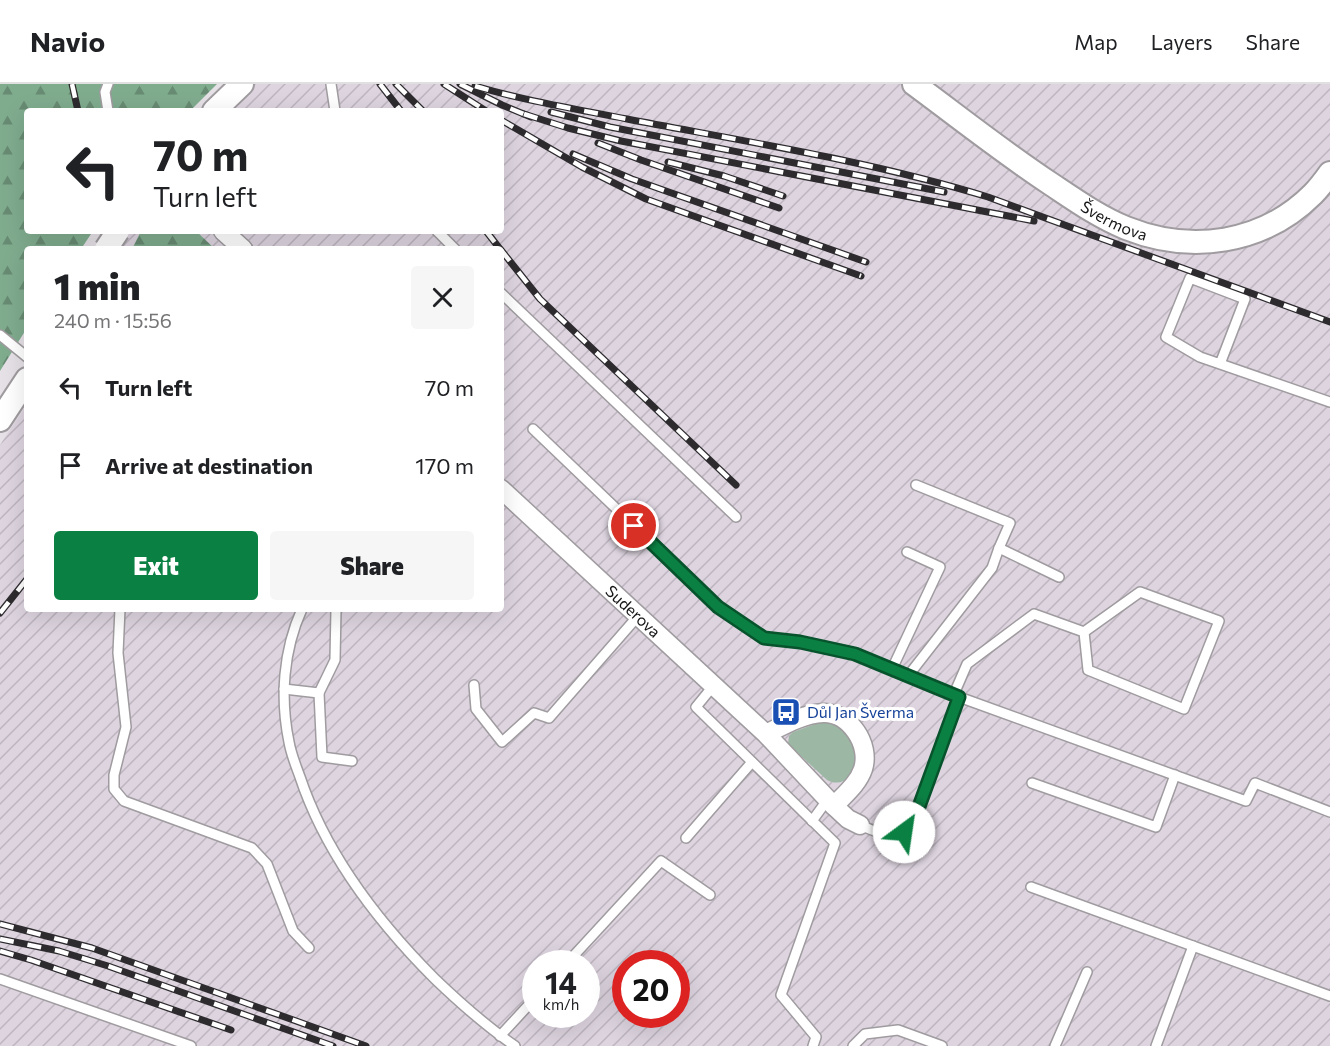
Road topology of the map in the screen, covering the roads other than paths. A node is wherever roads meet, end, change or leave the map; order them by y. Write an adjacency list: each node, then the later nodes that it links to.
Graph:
1 (108, 84): 5 (lane)
2 (242, 84): 6 (street)
3 (331, 84): 7 (lane)
4 (914, 84): 8 (street, Švermova)
5 (108, 108)
6 (217, 108)
7 (335, 108)
8 (1330, 173)
9 (226, 234): 11 (street)
10 (439, 234): 12 (lane)
11 (240, 246)
12 (452, 246)
13 (504, 296): 23 (lane)
14 (0, 334): 15 (lane)
15 (24, 354)
16 (1220, 364): 16 (lane); 18 (lane)
17 (24, 383): 19 (street)
18 (1330, 402)
19 (0, 420)
20 (533, 429): 32 (lane)
21 (916, 485): 24 (lane)
22 (504, 492): 30 (street, Suderova)
23 (736, 517)
24 (999, 548): 26 (lane); 33 (lane)
25 (907, 552): 32 (lane)
26 (1059, 577)
27 (120, 612): 52 (lane)
28 (301, 612): 36 (lane)
29 (336, 612): 37 (lane)
30 (638, 616): 34 (lane); 35 (street, Suderova)
31 (1084, 632): 31 (lane); 38 (lane)
32 (892, 669): 33 (lane)
33 (908, 676): 38 (lane)
34 (474, 685)
35 (714, 685): 39 (street, Suderova); 41 (lane)
36 (284, 689): 37 (lane); 58 (lane)
37 (319, 693): 40 (lane)
38 (956, 695): 42 (lane); 47 (lane)
39 (766, 734): 44 (street, Suderova); 44 (street)
40 (351, 761)
41 (752, 762): 46 (lane); 48 (lane)
42 (1175, 775): 43 (lane); 45 (lane)
43 (1032, 783)
44 (831, 802): 46 (lane); 47 (street, Suderova)
45 (1330, 812)
46 (812, 821): 61 (lane)
47 (860, 825)
48 (686, 838)
49 (1030, 887): 51 (lane)
50 (710, 895): 53 (lane)
51 (1193, 946): 56 (lane); 65 (lane)
52 (309, 948)
53 (579, 950)
54 (1087, 972): 64 (lane)
55 (0, 979): 59 (lane)
56 (1330, 996)
57 (522, 1012): 58 (lane)
58 (500, 1036): 60 (lane)
59 (191, 1046)
60 (515, 1046)
61 (813, 1046)
62 (853, 1046): 63 (lane)
63 (942, 1046)
64 (1055, 1046)
65 (1156, 1046)

